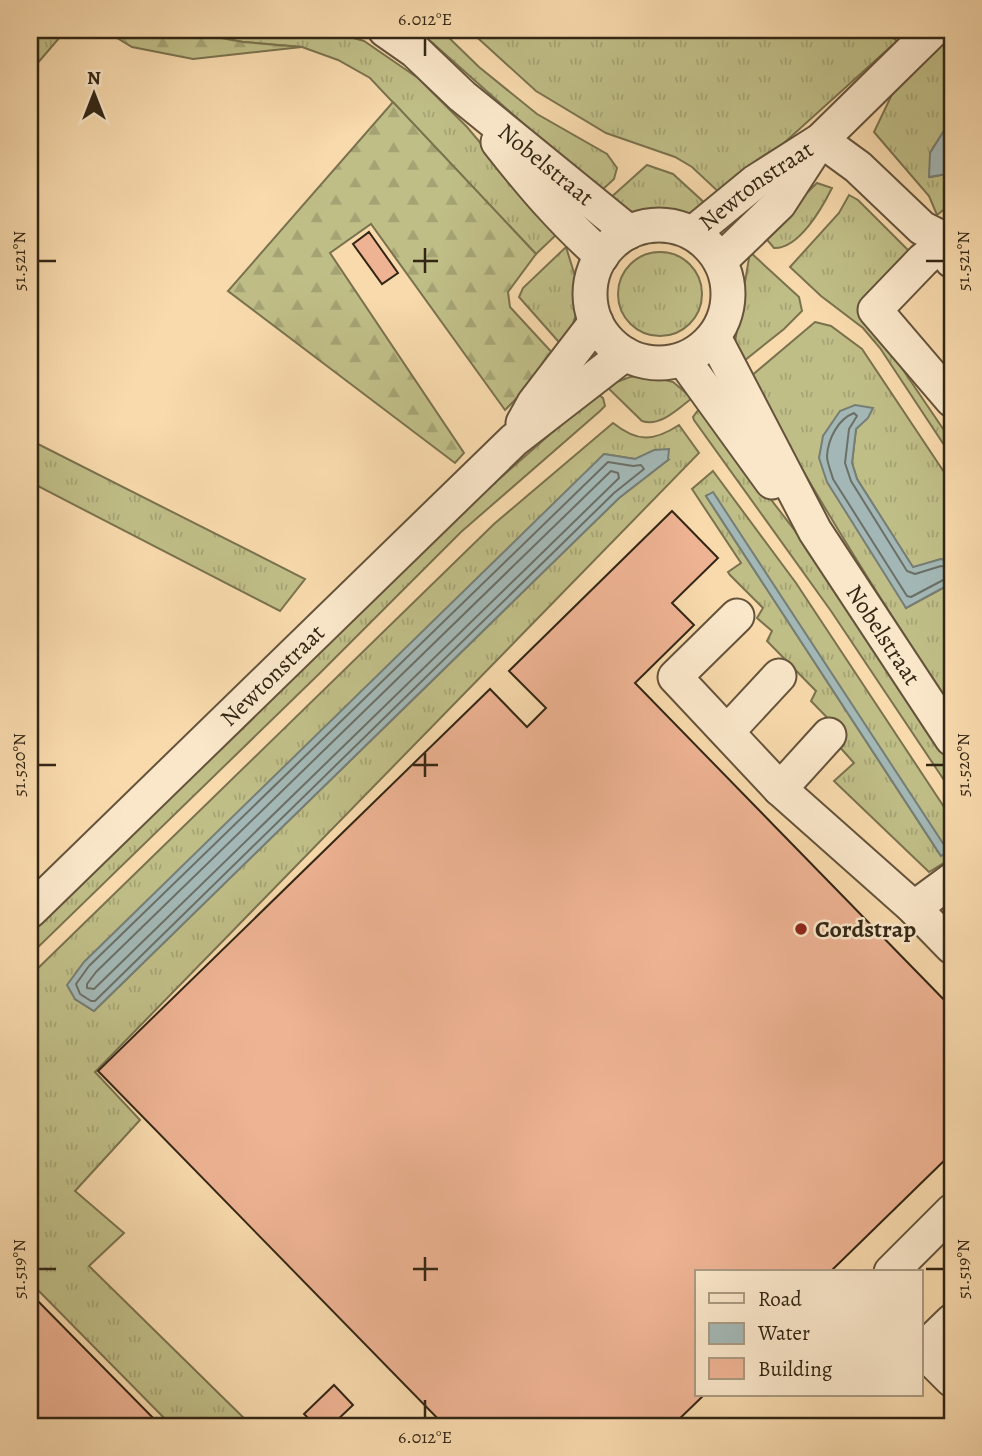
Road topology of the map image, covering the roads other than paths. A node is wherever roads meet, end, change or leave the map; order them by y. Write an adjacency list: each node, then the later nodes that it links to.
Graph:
1 (385, 30): 3 (street, Nobelstraat)
2 (933, 30): 4 (street, Newtonstraat)
3 (462, 96): 5 (street, Nobelstraat); 8 (street, Nobelstraat)
4 (821, 140): 6 (street, Newtonstraat); 7 (street); 9 (street, Newtonstraat)
5 (629, 232): 6 (street); 8 (street)
6 (693, 233): 9 (street)
7 (943, 247): 14 (street)
8 (602, 256): 10 (street)
9 (720, 261): 11 (street)
10 (596, 322): 12 (street); 15 (street, Newtonstraat)
11 (714, 337): 13 (street); 16 (street, Nobelstraat)
12 (625, 354): 13 (street); 15 (street, Newtonstraat)
13 (683, 359): 16 (street, Nobelstraat)
14 (952, 400)
15 (514, 440): 25 (street, Newtonstraat)
16 (815, 531): 21 (street, Nobelstraat)
17 (737, 616): 19 (street)
18 (779, 676): 19 (street)
19 (727, 732): 22 (street)
20 (830, 735): 22 (street)
21 (952, 739)
22 (780, 789): 24 (street)
23 (952, 880): 24 (street)
24 (914, 908): 26 (street)
25 (30, 911)
26 (952, 947)
27 (952, 1211): 28 (street)
28 (893, 1270)
29 (952, 1321): 30 (street)
30 (922, 1349)
31 (922, 1351): 32 (street)
32 (952, 1380)

